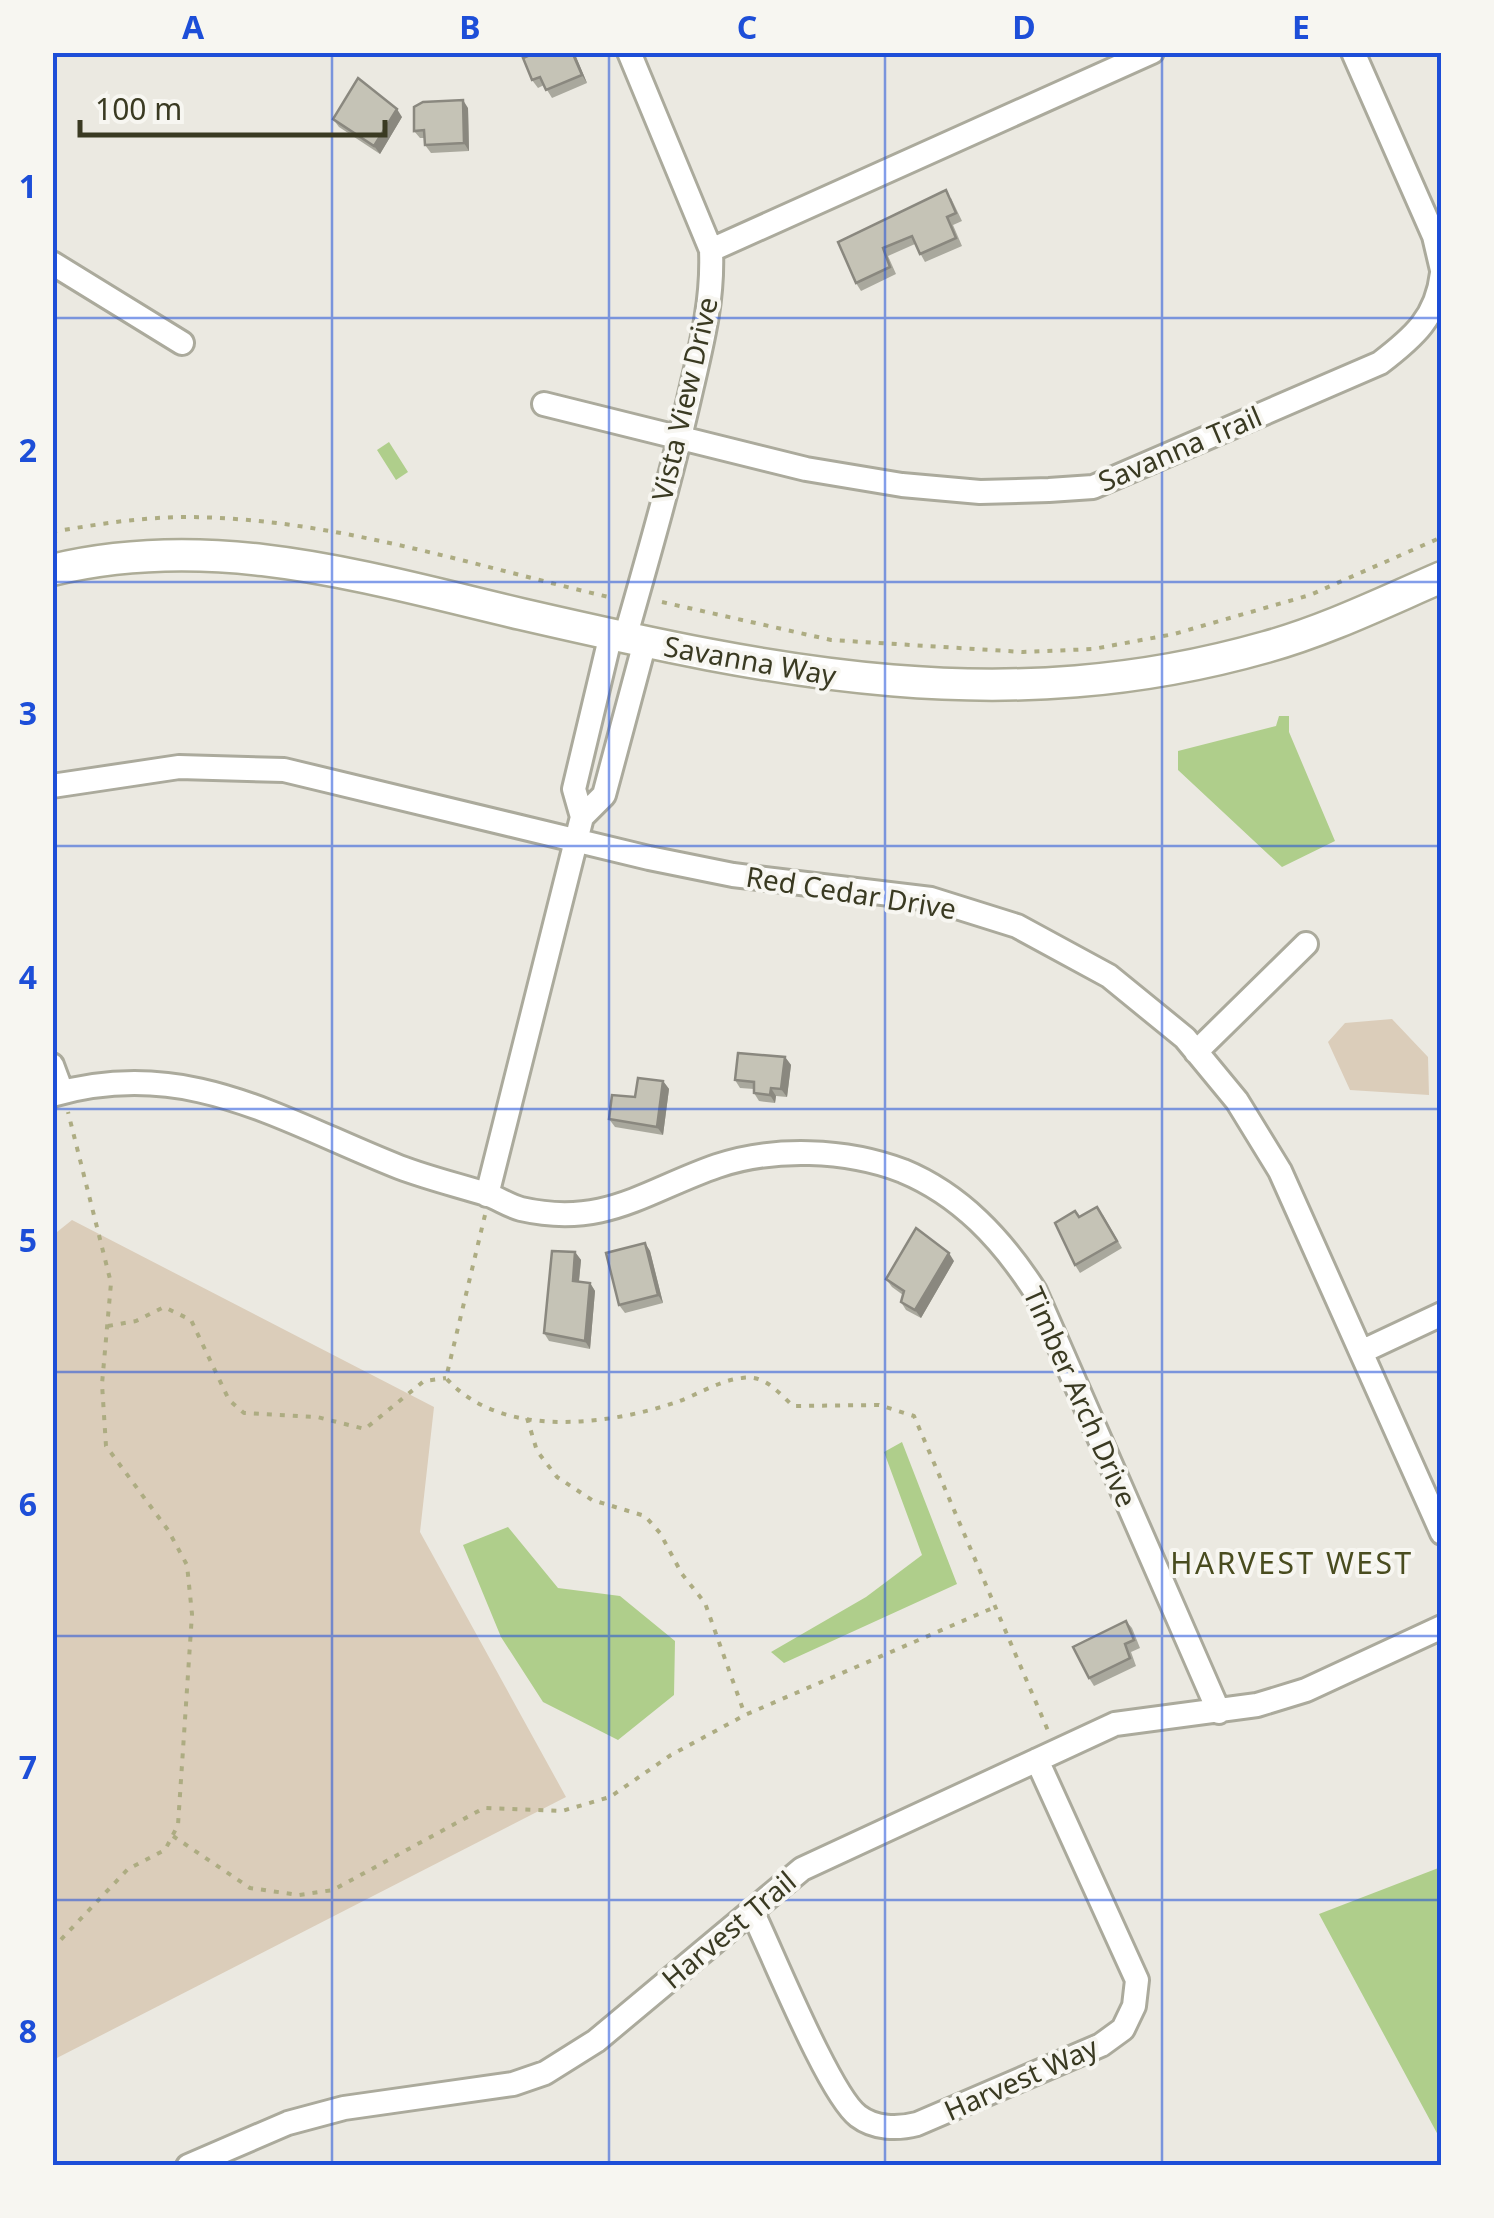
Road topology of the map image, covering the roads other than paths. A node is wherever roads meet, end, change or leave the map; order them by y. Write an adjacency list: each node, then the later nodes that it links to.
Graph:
1 (629, 52): 5 (street, Vista View Drive)
2 (1152, 52): 4 (street)
3 (1353, 52): 7 (street, Savanna Trail)
4 (1124, 60): 5 (street)
5 (710, 250): 10 (street, Vista View Drive)
6 (52, 263): 8 (street)
7 (1442, 272): 10 (street, Savanna Trail)
8 (182, 344)
9 (544, 404): 10 (street, Savanna Trail)
10 (681, 436): 13 (street, Vista View Drive)
11 (52, 570): 13 (street, Savanna Way)
12 (1442, 577): 13 (street, Savanna Way)
13 (627, 638): 15 (street, Vista View Drive); 15 (street, Vista View Drive)
14 (52, 786): 16 (street, Red Cedar Drive)
15 (582, 818): 16 (street, Vista View Drive)
16 (575, 842): 18 (street, Red Cedar Drive); 21 (street, Vista View Drive)
17 (1306, 944): 18 (street)
18 (1196, 1052): 23 (street, Red Cedar Drive)
19 (52, 1065): 20 (street)
20 (57, 1093): 21 (street, Timber Arch Drive)
21 (488, 1195): 26 (street, Timber Arch Drive)
22 (1442, 1314): 23 (street)
23 (1360, 1352): 24 (street, Red Cedar Drive)
24 (1442, 1533)
25 (1442, 1627): 26 (street, Harvest Trail)
26 (1219, 1712): 27 (street, Harvest Trail)
27 (1047, 1756): 28 (street, Harvest Trail); 28 (street, Harvest Way)
28 (752, 1911): 29 (street, Harvest Trail)
29 (188, 2166)

